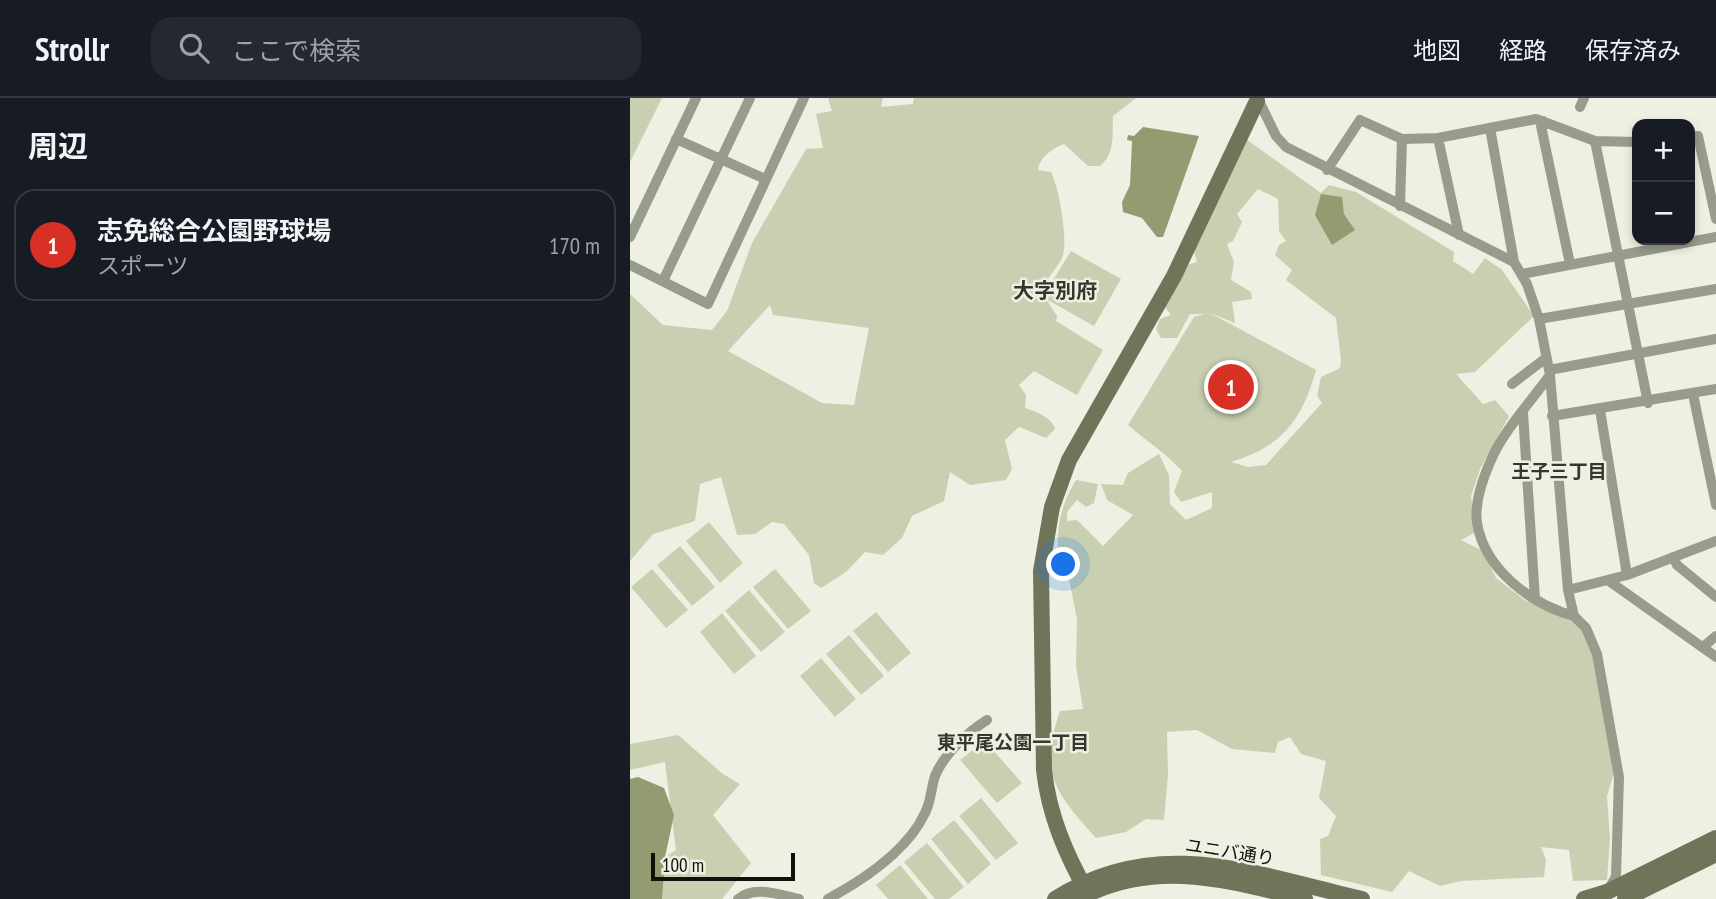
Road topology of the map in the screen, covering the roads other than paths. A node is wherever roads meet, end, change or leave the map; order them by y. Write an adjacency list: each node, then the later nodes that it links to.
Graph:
1 (696, 98): 9 (street)
2 (750, 98): 13 (street)
3 (804, 98): 15 (street)
4 (1258, 100): 14 (street); 57 (street)
5 (1543, 121): 6 (street); 11 (street); 25 (street)
6 (1489, 128): 8 (street); 24 (street)
7 (1695, 136): 17 (street)
8 (1438, 138): 10 (street); 18 (street)
9 (676, 139): 13 (street); 19 (street)
10 (1402, 139): 14 (street); 16 (street)
11 (1595, 141): 12 (street); 23 (street)
12 (1632, 142)
13 (720, 159): 15 (street); 28 (street)
14 (1327, 170): 16 (street)
15 (765, 179): 28 (street)
16 (1400, 206): 18 (street)
17 (1716, 219)
18 (1459, 235): 24 (street)
19 (630, 237)
20 (1716, 237): 21 (street)
21 (1695, 240)
22 (1662, 245): 23 (street)
23 (1620, 255): 25 (street); 30 (street)
24 (1514, 262): 27 (street)
25 (1570, 264): 27 (street)
26 (630, 265): 28 (street)
27 (1522, 274): 31 (street)
28 (663, 281)
29 (1716, 289): 30 (street)
30 (1630, 304): 31 (street); 33 (street)
31 (1539, 319): 34 (street)
32 (1716, 339): 33 (street)
33 (1641, 354): 34 (street); 38 (street)
34 (1548, 368): 35 (street); 40 (street); 41 (street)
35 (1512, 384)
36 (1716, 389): 37 (street)
37 (1693, 394): 38 (street); 42 (street)
38 (1648, 402): 39 (street)
39 (1600, 410): 41 (street); 45 (street)
40 (1523, 413): 49 (street); 49 (street)
41 (1552, 416): 47 (street)
42 (1716, 505)
43 (1716, 541): 44 (street)
44 (1674, 557): 45 (street); 48 (street)
45 (1627, 575): 46 (street)
46 (1609, 581): 47 (street); 52 (street)
47 (1568, 590): 50 (street)
48 (1716, 597)
49 (1535, 599): 50 (street)
50 (1574, 616): 58 (street)
51 (1716, 636): 52 (street)
52 (1703, 647): 53 (street)
53 (1716, 657)
54 (987, 720): 61 (street)
55 (1716, 838): 58 (street)
56 (1716, 854): 66 (street)
57 (1083, 892): 62 (street, ユニバ通り); 63 (street, ユニバ通り); 64 (street, ユニバ通り)
58 (1609, 895): 65 (street)
59 (738, 899): 60 (street)
60 (799, 899)
61 (828, 899)
62 (1055, 899)
63 (1305, 899)
64 (1362, 899)
65 (1584, 899)
66 (1625, 899)

